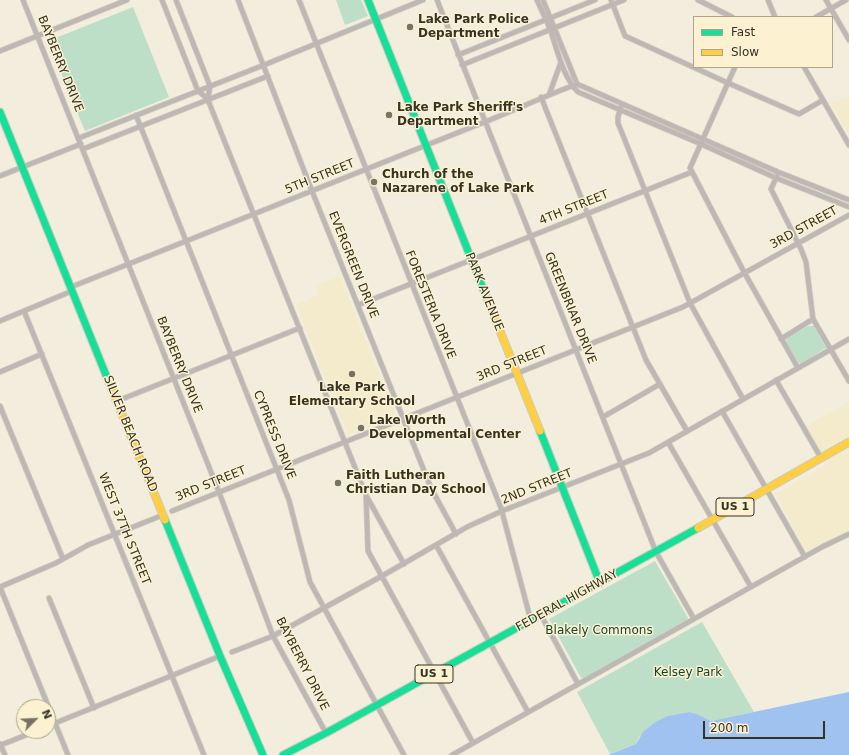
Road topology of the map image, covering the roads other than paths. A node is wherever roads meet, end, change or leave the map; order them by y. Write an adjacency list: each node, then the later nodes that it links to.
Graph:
1 (23, 0): 26 (street, BAYBERRY DRIVE)
2 (127, 0): 26 (street)
3 (162, 0): 42 (street)
4 (176, 0): 41 (street)
5 (238, 0): 32 (street, EVERGREEN DRIVE)
6 (298, 0): 28 (street, FORESTERIA DRIVE)
7 (368, 0): 23 (street, PARK AVENUE)
8 (423, 0): 23 (street)
9 (437, 0): 30 (street, GREENBRIAR DRIVE)
10 (537, 0): 24 (street)
11 (543, 0): 24 (street)
12 (595, 0): 24 (street)
13 (624, 0): 18 (street)
14 (698, 0): 20 (street)
15 (768, 0): 21 (street)
16 (826, 0): 19 (street)
17 (846, 0): 19 (street)
18 (612, 2): 25 (street); 34 (street)
19 (831, 8): 22 (street); 27 (street)
20 (730, 16)
21 (775, 16)
22 (818, 16)
23 (376, 19): 28 (street); 58 (street, PARK AVENUE)
24 (548, 19): 25 (street); 30 (street)
25 (552, 29): 31 (street); 33 (street); 40 (street)
26 (37, 36): 29 (street); 53 (street, BAYBERRY DRIVE)
27 (849, 40)
28 (316, 44): 32 (street); 61 (street, FORESTERIA DRIVE)
29 (0, 51)
30 (458, 55): 33 (street, GREENBRIAR DRIVE)
31 (561, 62): 40 (street); 43 (street)
32 (264, 65): 38 (street, EVERGREEN DRIVE); 41 (street)
33 (462, 65): 51 (street, GREENBRIAR DRIVE)
34 (693, 67)
35 (695, 68): 39 (street)
36 (735, 68): 39 (street)
37 (805, 68): 46 (street)
38 (268, 76): 45 (street); 67 (street, EVERGREEN DRIVE)
39 (728, 83): 46 (street); 54 (street)
40 (575, 85): 43 (street, 5TH STREET); 47 (street); 48 (street)
41 (210, 86): 42 (street); 45 (street)
42 (198, 91): 45 (street); 50 (street)
43 (549, 95): 44 (street, 5TH STREET)
44 (541, 97): 51 (street, 5TH STREET); 70 (street)
45 (208, 99): 52 (street); 71 (street)
46 (824, 100): 57 (street)
47 (622, 104): 48 (street); 54 (street)
48 (620, 110): 56 (street); 66 (street)
49 (0, 112): 60 (street, SILVER BEACH ROAD)
50 (136, 115): 52 (street, CYPRESS DRIVE); 53 (street)
51 (485, 122): 58 (street, 5TH STREET); 73 (street, GREENBRIAR DRIVE)
52 (141, 127): 59 (street); 74 (street, CYPRESS DRIVE)
53 (79, 138): 55 (street, BAYBERRY DRIVE)
54 (703, 138): 56 (street); 63 (street)
55 (81, 144): 59 (street, BAYBERRY DRIVE); 60 (street)
56 (701, 144): 62 (street); 65 (street)
57 (849, 145)
58 (425, 146): 61 (street, 5TH STREET); 76 (street, PARK AVENUE)
59 (83, 150): 77 (street, BAYBERRY DRIVE)
60 (22, 167): 64 (street); 80 (street, SILVER BEACH ROAD)
61 (366, 169): 67 (street, 5TH STREET); 79 (street, FORESTERIA DRIVE)
62 (692, 172): 66 (street, 4TH STREET); 78 (street)
63 (778, 172): 65 (street); 68 (street)
64 (0, 176)
65 (776, 178): 69 (street); 75 (street)
66 (645, 190): 70 (street, 4TH STREET); 81 (street)
67 (312, 191): 71 (street, 5TH STREET); 82 (street, EVERGREEN DRIVE)
68 (849, 200)
69 (849, 207)
70 (587, 213): 73 (street, 4TH STREET); 86 (street)
71 (254, 214): 74 (street, 5TH STREET); 87 (street)
72 (849, 215): 75 (street, 3RD STREET)
73 (530, 236): 76 (street, 4TH STREET); 91 (street, GREENBRIAR DRIVE)
74 (186, 241): 77 (street, 5TH STREET); 93 (street, CYPRESS DRIVE)
75 (798, 244): 78 (street, 3RD STREET); 84 (street)
76 (471, 260): 79 (street, 4TH STREET); 96 (street, PARK AVENUE)
77 (128, 264): 80 (street, 5TH STREET); 97 (street, BAYBERRY DRIVE)
78 (744, 272): 81 (street, 3RD STREET); 88 (street)
79 (411, 283): 82 (street, 4TH STREET); 101 (street, FORESTERIA DRIVE)
80 (71, 289): 83 (street, 5TH STREET); 103 (street, SILVER BEACH ROAD)
81 (690, 303): 86 (street, 3RD STREET); 102 (street)
82 (358, 305): 107 (street, EVERGREEN DRIVE)
83 (24, 311): 85 (street, 5TH STREET); 92 (street, WEST 37TH STREET)
84 (813, 318): 88 (street); 90 (street)
85 (0, 321)
86 (633, 327): 91 (street, 3RD STREET); 100 (street)
87 (300, 328): 93 (street); 109 (street)
88 (781, 339): 94 (street)
89 (849, 339): 90 (street, 2ND STREET)
90 (831, 349): 94 (street, 2ND STREET); 99 (street)
91 (576, 350): 96 (street, 3RD STREET); 106 (street, GREENBRIAR DRIVE)
92 (42, 354): 95 (street); 123 (street, WEST 37TH STREET)
93 (232, 355): 97 (street); 114 (street, CYPRESS DRIVE)
94 (798, 368): 98 (street, 2ND STREET)
95 (0, 372)
96 (516, 374): 101 (street, 3RD STREET); 115 (street, PARK AVENUE)
97 (174, 378): 103 (street); 117 (street, BAYBERRY DRIVE)
98 (776, 380): 102 (street, 2ND STREET); 112 (street)
99 (849, 381)
100 (660, 384): 106 (street); 108 (street)
101 (457, 397): 107 (street, 3RD STREET); 120 (street, FORESTERIA DRIVE)
102 (743, 399): 105 (street, 2ND STREET)
103 (117, 400): 121 (street, SILVER BEACH ROAD)
104 (0, 406): 129 (street)
105 (722, 411): 108 (street, 2ND STREET); 116 (street)
106 (603, 417): 113 (street, GREENBRIAR DRIVE)
107 (403, 419): 109 (street, 3RD STREET); 124 (street, EVERGREEN DRIVE)
108 (687, 431): 110 (street, 2ND STREET)
109 (345, 442): 114 (street, 3RD STREET); 118 (street)
110 (668, 442): 113 (street, 2ND STREET); 122 (street)
111 (849, 442): 112 (street, FEDERAL HIGHWAY / US 1)
112 (821, 458): 116 (street, FEDERAL HIGHWAY / US 1)
113 (621, 464): 115 (street, 2ND STREET); 127 (street, GREENBRIAR DRIVE)
114 (277, 469): 117 (street, 3RD STREET); 136 (street, CYPRESS DRIVE)
115 (562, 488): 120 (street, 2ND STREET); 132 (street, PARK AVENUE)
116 (767, 489): 122 (street, FEDERAL HIGHWAY / US 1); 128 (street)
117 (219, 492): 119 (street, 3RD STREET); 140 (street, BAYBERRY DRIVE)
118 (366, 495): 130 (street); 131 (street)
119 (172, 511)
120 (502, 512): 124 (street, 2ND STREET); 139 (street, FORESTERIA DRIVE)
121 (163, 514): 123 (street); 143 (street, SILVER BEACH ROAD)
122 (712, 520): 127 (street, FEDERAL HIGHWAY / US 1); 134 (street)
123 (115, 534): 129 (street); 145 (street, WEST 37TH STREET)
124 (456, 534): 126 (street, 2ND STREET)
125 (849, 534): 128 (street)
126 (436, 545): 130 (street, 2ND STREET); 141 (street)
127 (656, 552): 132 (street, FEDERAL HIGHWAY / US 1); 138 (street, GREENBRIAR DRIVE)
128 (805, 557): 134 (street)
129 (63, 559): 133 (street)
130 (404, 564): 131 (street, 2ND STREET)
131 (382, 576): 136 (street, 2ND STREET); 144 (street)
132 (600, 583): 137 (street, FEDERAL HIGHWAY / US 1)
133 (0, 587): 147 (street)
134 (751, 587): 138 (street)
135 (49, 598): 149 (street)
136 (324, 608): 140 (street, 2ND STREET); 148 (street, CYPRESS DRIVE)
137 (541, 615): 139 (street, FEDERAL HIGHWAY / US 1); 146 (street)
138 (694, 619): 146 (street)
139 (531, 621): 141 (street, FEDERAL HIGHWAY / US 1)
140 (274, 636): 142 (street, 2ND STREET); 153 (street, BAYBERRY DRIVE)
141 (490, 643): 144 (street, FEDERAL HIGHWAY / US 1); 150 (street)
142 (232, 652)
143 (220, 656): 145 (street); 160 (street, SILVER BEACH ROAD)
144 (435, 673): 148 (street, FEDERAL HIGHWAY / US 1); 155 (street)
145 (172, 676): 149 (street); 159 (street, WEST 37TH STREET)
146 (578, 684): 150 (street)
147 (45, 699)
148 (377, 705): 153 (street, FEDERAL HIGHWAY / US 1); 162 (street, CYPRESS DRIVE)
149 (94, 708): 151 (street)
150 (528, 712): 155 (street)
151 (56, 723)
152 (56, 725): 158 (street)
153 (326, 733): 161 (street, FEDERAL HIGHWAY / US 1)
154 (16, 738): 156 (street)
155 (474, 743): 163 (street)
156 (0, 744): 157 (street)
157 (5, 755)
158 (68, 755)
159 (204, 755)
160 (263, 755)
161 (283, 755)
162 (404, 755)
163 (452, 755)

